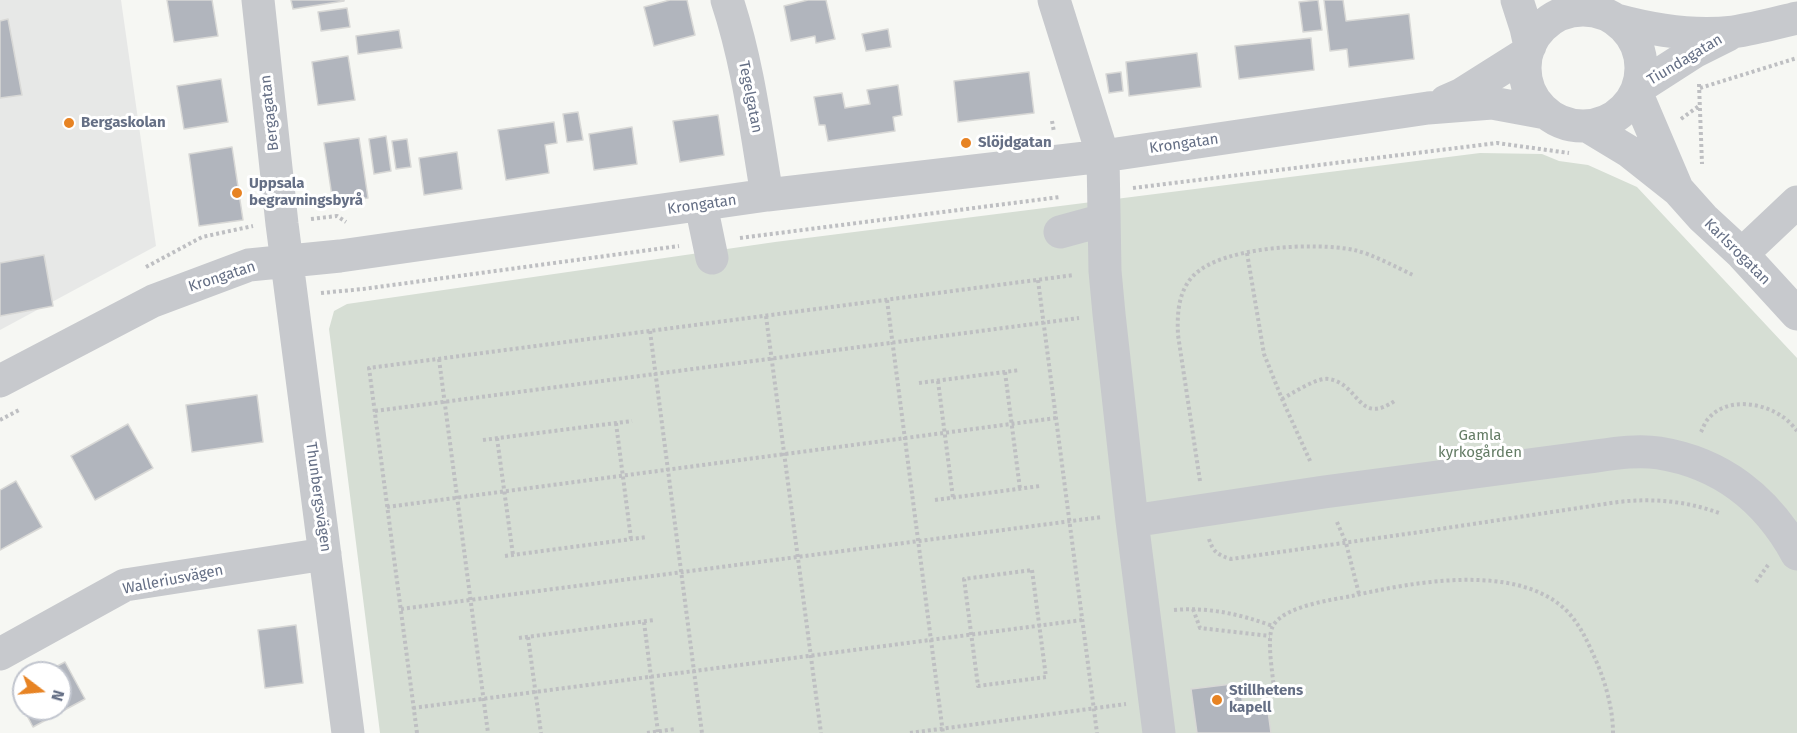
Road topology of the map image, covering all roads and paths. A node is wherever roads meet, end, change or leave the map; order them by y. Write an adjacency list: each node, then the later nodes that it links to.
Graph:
1 (258, 0): 27 (street, Bergagatan)
2 (727, 0): 19 (street, Tegelgatan)
3 (1054, 0): 16 (street)
4 (1517, 0): 8 (street)
5 (1591, 10): 7 (street, Tiundagatan); 8 (street); 12 (street)
6 (1797, 18): 7 (street, Tiundagatan)
7 (1732, 32): 9 (street, Tiundagatan)
8 (1529, 50): 13 (street, Krongatan); 14 (street)
9 (1694, 52): 11 (path); 12 (street, Tiundagatan)
10 (1797, 58): 11 (path)
11 (1700, 88): 17 (path)
12 (1637, 90): 15 (street); 18 (street, Karlsrogatan)
13 (1428, 108): 14 (street, Krongatan); 16 (street, Krongatan)
14 (1546, 113): 15 (street)
15 (1587, 126): 18 (street, Karlsrogatan)
16 (1102, 156): 19 (street, Krongatan); 22 (street)
17 (1702, 169)
18 (1678, 190): 25 (street, Karlsrogatan)
19 (767, 195): 21 (street, Krongatan)
20 (1797, 202): 25 (street)
21 (701, 205): 26 (street); 27 (street, Krongatan)
22 (1104, 220): 23 (street); 28 (street)
23 (1060, 232)
24 (1247, 253): 29 (path); 46 (path); 73 (path)
25 (1742, 254): 33 (street, Karlsrogatan)
26 (712, 258)
27 (287, 261): 43 (street, Krongatan); 81 (street, Thunbergsvägen)
28 (1106, 271): 30 (path); 32 (street)
29 (1413, 275)
30 (1038, 280): 31 (path); 35 (path)
31 (887, 300): 34 (path); 37 (path)
32 (1109, 314): 35 (path); 75 (street)
33 (1797, 314)
34 (766, 316): 36 (path); 39 (path)
35 (1043, 323): 37 (path); 51 (path)
36 (650, 331): 38 (path); 42 (path)
37 (892, 343): 39 (path); 59 (path)
38 (440, 359): 48 (path); 50 (path)
39 (772, 359): 42 (path); 61 (path)
40 (1020, 370): 41 (path)
41 (1005, 372): 44 (path); 55 (path)
42 (655, 374): 48 (path); 63 (path)
43 (0, 381)
44 (938, 381): 45 (path); 57 (path)
45 (919, 383)
46 (1282, 399): 47 (path); 68 (path)
47 (1396, 400)
48 (445, 402): 50 (path); 69 (path)
49 (21, 408): 52 (path)
50 (375, 411): 72 (path)
51 (1056, 418): 55 (path); 76 (path)
52 (0, 420)
53 (632, 420): 54 (path)
54 (616, 423): 58 (path); 64 (path)
55 (1012, 424): 57 (path); 66 (path)
56 (1797, 431): 62 (path)
57 (944, 433): 59 (path); 70 (path)
58 (497, 438): 60 (path); 67 (path)
59 (905, 438): 61 (path); 79 (path)
60 (483, 440)
61 (784, 454): 63 (path); 85 (path)
62 (1691, 461): 68 (street); 82 (street)
63 (668, 470): 64 (path); 86 (path)
64 (623, 476): 67 (path); 78 (path)
65 (1040, 486): 66 (path)
66 (1020, 489): 70 (path)
67 (504, 491): 69 (path); 83 (path)
68 (1324, 492): 73 (street); 80 (path)
69 (457, 497): 72 (path); 88 (path)
70 (953, 498): 71 (path)
71 (935, 500)
72 (387, 507): 89 (path)
73 (1204, 510): 75 (street); 80 (path)
74 (1728, 516): 80 (path)
75 (1132, 517): 76 (path); 91 (street)
76 (1069, 521): 79 (path); 93 (path)
77 (647, 537): 78 (path)
78 (632, 539): 83 (path)
79 (918, 541): 85 (path); 101 (path)
80 (1346, 543): 87 (path)
81 (325, 554): 102 (street, Walleriusvägen); 115 (street, Thunbergsvägen)
82 (1797, 554)
83 (513, 555): 84 (path)
84 (505, 556)
85 (798, 557): 86 (path); 103 (path)
86 (681, 572): 88 (path); 104 (path)
87 (1359, 594): 96 (path); 125 (path)
88 (471, 600): 89 (path); 108 (path)
89 (401, 609): 110 (path)
90 (1193, 609): 91 (path); 96 (path); 98 (path)
91 (1144, 615): 109 (street)
92 (654, 620): 94 (path)
93 (1082, 620): 95 (path); 111 (path)
94 (644, 622): 99 (path); 105 (path)
95 (1039, 625): 97 (path); 97 (path); 97 (path)
96 (1273, 626): 98 (path)
97 (971, 634): 101 (path)
98 (1270, 636): 106 (path)
99 (528, 637): 100 (path); 107 (path)
100 (519, 638)
101 (931, 640): 103 (path); 113 (path)
102 (0, 654)
103 (811, 656): 104 (path); 121 (path)
104 (694, 671): 105 (path); 120 (path)
105 (651, 677): 107 (path); 114 (path)
106 (1274, 689)
107 (536, 692): 108 (path); 118 (path)
108 (484, 699): 110 (path); 117 (path)
109 (1155, 700): 111 (path); 124 (street)
110 (413, 708): 116 (path)
111 (1094, 708): 113 (path); 123 (path)
112 (675, 729): 114 (path)
113 (943, 731): 122 (path)
114 (658, 732): 119 (path)
115 (348, 733)
116 (417, 733)
117 (488, 733)
118 (541, 733)
119 (647, 733)
120 (702, 733)
121 (821, 733)
122 (910, 733)
123 (1097, 733)
124 (1159, 733)
125 (1613, 733)

